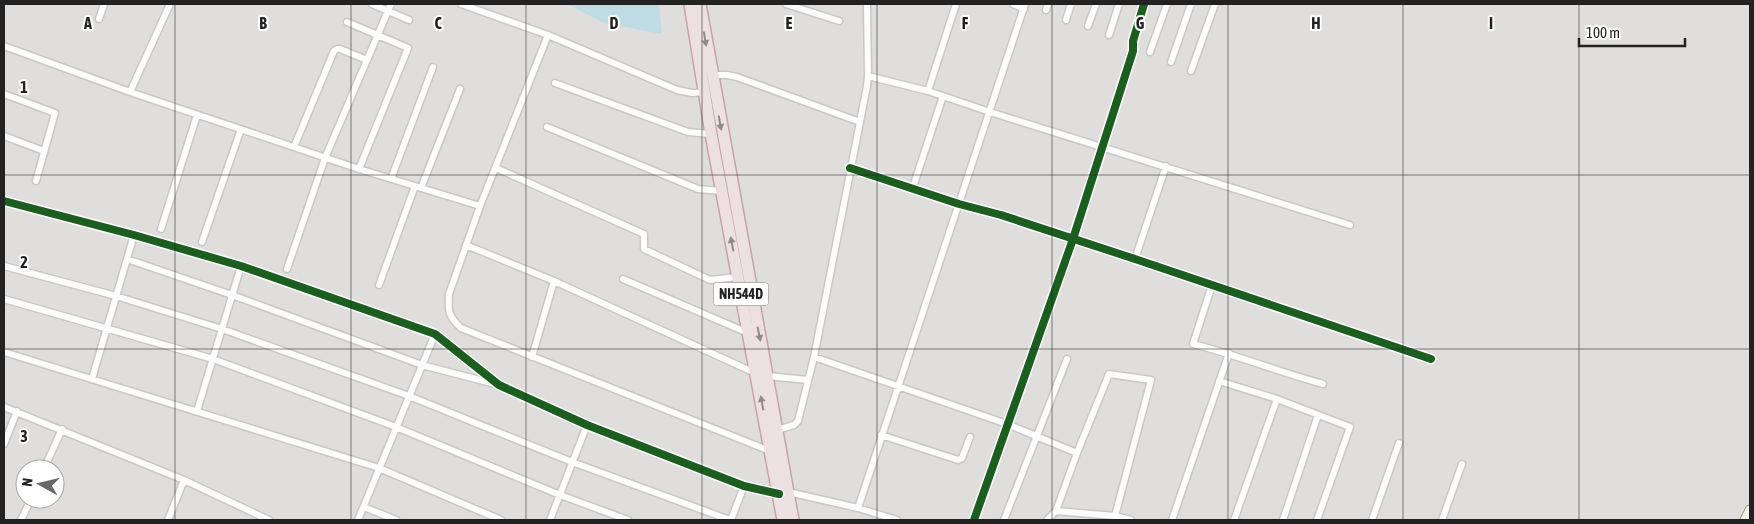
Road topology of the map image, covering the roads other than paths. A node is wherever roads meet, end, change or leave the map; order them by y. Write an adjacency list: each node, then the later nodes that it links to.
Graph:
1 (104, 4): 21 (street)
2 (170, 4): 41 (street)
3 (372, 4): 20 (street)
4 (391, 4): 20 (street)
5 (461, 4): 28 (street)
6 (690, 4): 42 (highway, NH544D)
7 (700, 4): 36 (highway, NH544D, one-way to 36)
8 (786, 4): 24 (street)
9 (867, 4): 37 (street)
10 (956, 4): 40 (street)
11 (1013, 4): 19 (street)
12 (1071, 4): 23 (street)
13 (1096, 4): 26 (street)
14 (1119, 4): 29 (street)
15 (1144, 4): 53 (street)
16 (1167, 4): 31 (street)
17 (1191, 4): 33 (street)
18 (1215, 4): 35 (street)
19 (1025, 6): 45 (street)
20 (388, 11): 22 (street); 27 (street)
21 (99, 19)
22 (408, 20)
23 (1066, 20)
24 (839, 21)
25 (347, 22): 27 (street)
26 (1088, 26)
27 (377, 35): 32 (street); 59 (street)
28 (548, 35): 42 (street); 57 (street)
29 (1109, 35)
30 (4, 46): 41 (street)
31 (1150, 52)
32 (366, 60): 52 (street); 55 (street)
33 (1171, 62)
34 (433, 68): 60 (street)
35 (1191, 71)
36 (712, 75): 47 (street); 99 (highway, NH544D, one-way to 99)
37 (868, 76): 40 (street); 47 (street)
38 (555, 82): 50 (street)
39 (460, 89): 62 (street)
40 (928, 91): 44 (street)
41 (130, 92): 46 (street)
42 (704, 92): 50 (highway, NH544D)
43 (4, 94): 54 (street)
44 (943, 96): 45 (street); 63 (street)
45 (990, 112): 53 (street); 66 (street)
46 (197, 114): 49 (street); 69 (street)
47 (860, 122): 58 (street)
48 (547, 127): 64 (street)
49 (240, 129): 52 (street); 72 (street)
50 (711, 134): 64 (highway, NH544D)
51 (4, 136): 54 (street)
52 (294, 147): 55 (street)
53 (1101, 147): 56 (street); 71 (street)
54 (44, 151): 61 (street)
55 (325, 158): 59 (street); 78 (street)
56 (1166, 166): 68 (street); 75 (street)
57 (496, 168): 67 (street); 79 (street)
58 (850, 168): 63 (street); 94 (street)
59 (360, 169): 60 (street)
60 (390, 179): 62 (street)
61 (36, 181)
62 (418, 187): 67 (street); 82 (street)
63 (913, 188): 66 (street)
64 (722, 191): 79 (highway, NH544D, one-way to 64)
65 (4, 201): 70 (street)
66 (959, 204): 71 (street); 105 (street)
67 (480, 206): 73 (street)
68 (1350, 224)
69 (161, 229)
70 (134, 235): 74 (street); 77 (street)
71 (1073, 239): 75 (street); 112 (street)
72 (202, 242)
73 (466, 246): 81 (street); 93 (street)
74 (127, 259): 84 (street); 85 (street)
75 (1135, 259): 83 (street)
76 (4, 266): 85 (street)
77 (241, 266): 84 (street); 89 (street)
78 (287, 269)
79 (738, 277): 90 (highway, NH544D)
80 (623, 280): 90 (street)
81 (554, 281): 93 (street); 99 (street)
82 (379, 285)
83 (1212, 286): 92 (street); 97 (street)
84 (232, 295): 88 (street); 98 (street)
85 (116, 296): 87 (street); 88 (street)
86 (4, 299): 87 (street)
87 (107, 329): 95 (street); 100 (street)
88 (222, 329): 95 (street); 106 (street)
89 (435, 334): 98 (street); 104 (street)
90 (749, 334): 99 (highway, NH544D)
91 (4, 352): 100 (street)
92 (1229, 353): 102 (street); 103 (street)
93 (532, 357): 122 (street)
94 (814, 357): 101 (street); 105 (street)
95 (213, 359): 110 (street); 114 (street)
96 (1067, 359): 118 (street)
97 (1431, 359)
98 (422, 366): 104 (street); 106 (street)
99 (762, 375): 101 (street); 116 (highway, NH544D); 122 (highway, NH544D, one-way to 99)
100 (92, 379): 110 (street)
101 (808, 380): 116 (street)
102 (1219, 381): 107 (street); 152 (street)
103 (1323, 384)
104 (499, 385): 113 (street)
105 (898, 387): 112 (street); 117 (street)
106 (409, 396): 114 (street); 125 (street)
107 (1277, 398): 111 (street); 153 (street)
108 (4, 406): 109 (street)
109 (17, 411): 115 (street); 121 (street)
110 (197, 411): 127 (street)
111 (1318, 415): 154 (street); 155 (street)
112 (1007, 424): 118 (street); 148 (street)
113 (586, 425): 125 (street); 129 (street)
114 (396, 427): 127 (street); 131 (street)
115 (62, 429): 124 (street); 128 (street)
116 (777, 430): 130 (highway, NH544D)
117 (882, 435): 119 (street); 133 (street)
118 (1038, 436): 123 (street); 149 (street)
119 (970, 437)
120 (1399, 443): 156 (street)
121 (4, 444)
122 (771, 451): 130 (highway, NH544D)
123 (1077, 453): 135 (street); 136 (street)
124 (48, 459)
125 (572, 462): 131 (street); 144 (street)
126 (1462, 464): 157 (street)
127 (379, 468): 132 (street); 141 (street)
128 (184, 480): 137 (street); 138 (street)
129 (744, 486): 130 (street); 144 (street)
130 (784, 493): 133 (street); 145 (highway, NH544D); 146 (highway, NH544D)
131 (560, 494): 142 (street); 143 (street)
132 (364, 507): 139 (street); 140 (street)
133 (858, 508): 147 (street)
134 (1750, 510): 158 (street)
135 (1056, 511): 136 (street); 150 (street)
136 (1115, 516): 151 (street)
137 (168, 520)
138 (269, 520)
139 (358, 520)
140 (396, 520)
141 (501, 520)
142 (550, 520)
143 (628, 520)
144 (731, 520)
145 (784, 520)
146 (793, 520)
147 (896, 520)
148 (974, 520)
149 (1004, 520)
150 (1047, 520)
151 (1131, 520)
152 (1172, 520)
153 (1234, 520)
154 (1283, 520)
155 (1317, 520)
156 (1372, 520)
157 (1442, 520)
158 (1745, 520)

